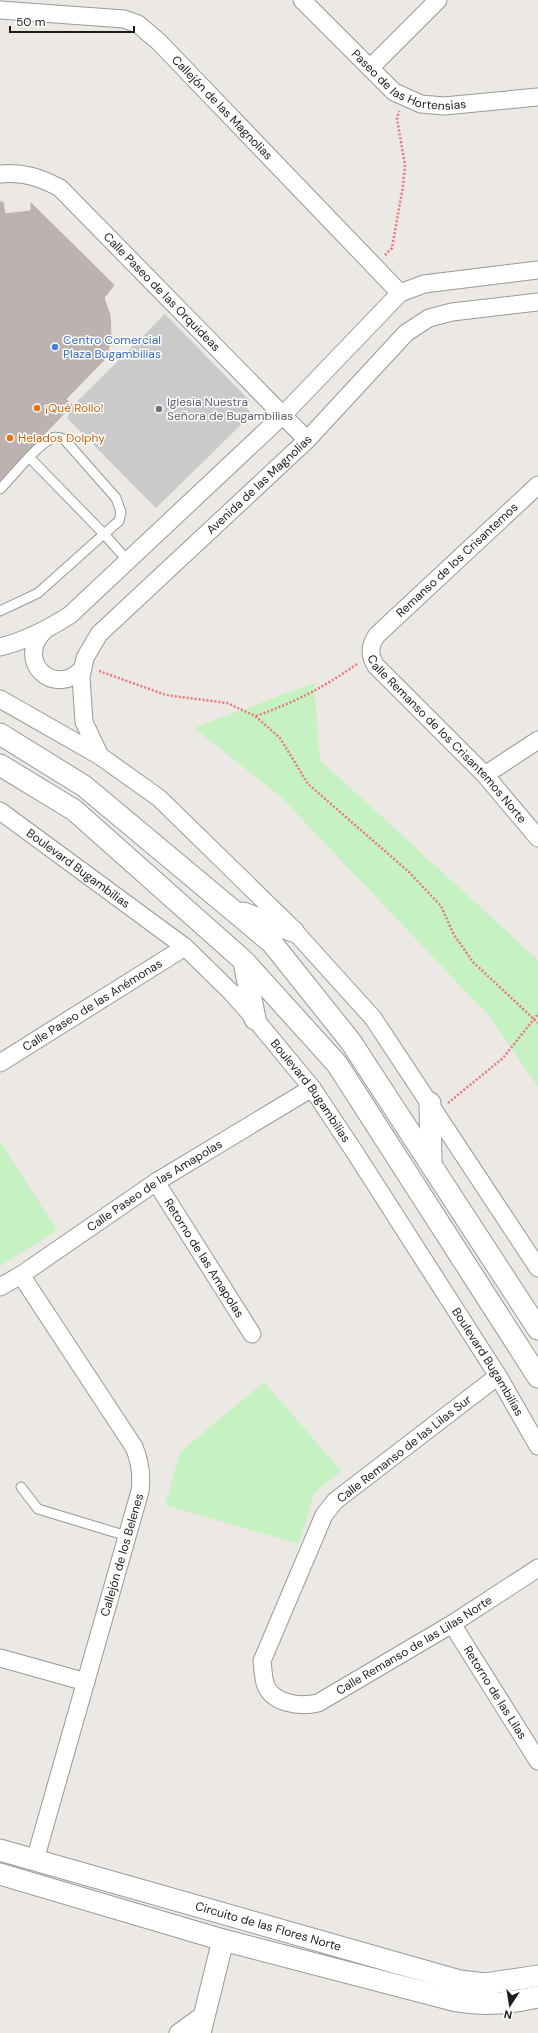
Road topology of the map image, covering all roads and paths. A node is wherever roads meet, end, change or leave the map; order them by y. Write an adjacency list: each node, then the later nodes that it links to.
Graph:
1 (302, 0): 4 (street, Paseo de las Hortensias)
2 (438, 0): 4 (street)
3 (0, 10): 8 (street, Callejón de las Magnolias)
4 (370, 68): 5 (street, Paseo de las Hortensias)
5 (402, 97): 6 (street, Paseo de las Hortensias); 8 (path)
6 (538, 97)
7 (0, 174): 12 (street, Calle Paseo de las Orquideas)
8 (375, 267): 10 (street, Callejón de las Magnolias)
9 (538, 270): 10 (street)
10 (400, 293): 12 (street)
11 (538, 302): 13 (street, Avenida de las Magnolias)
12 (283, 415): 13 (street, Calle Paseo de las Orquideas); 18 (street)
13 (308, 440): 24 (street, Avenida de las Magnolias)
14 (29, 458): 16 (lane); 17 (lane); 17 (lane)
15 (538, 485): 21 (street, Remanso de los Crisantemos)
16 (0, 489)
17 (104, 534): 18 (lane); 19 (lane)
18 (128, 561): 20 (street)
19 (0, 611)
20 (45, 630): 22 (street); 24 (street)
21 (377, 635): 23 (street, Calle Remanso de los Crisantemos Norte)
22 (0, 647)
23 (371, 655): 26 (path); 31 (street, Calle Remanso de los Crisantemos Norte)
24 (83, 668): 26 (path); 29 (street, Avenida de las Magnolias)
25 (0, 699): 29 (street)
26 (255, 716): 40 (path)
27 (0, 734): 34 (street)
28 (538, 740): 31 (street)
29 (100, 756): 35 (street)
30 (0, 764): 37 (street)
31 (485, 775): 33 (street, Calle Remanso de los Crisantemos Norte)
32 (0, 810): 36 (street, Boulevard Bugambilias)
33 (538, 838)
34 (231, 909): 35 (street); 45 (street)
35 (293, 931): 44 (street)
36 (185, 947): 39 (street, Boulevard Bugambilias); 42 (street, Calle Paseo de las Anémonas)
37 (244, 961): 39 (street); 53 (street)
38 (538, 1014): 40 (path)
39 (255, 1019): 43 (street, Boulevard Bugambilias)
40 (534, 1019): 41 (path); 44 (path)
41 (538, 1023)
42 (0, 1063)
43 (312, 1088): 46 (street, Calle Paseo de las Amapolas); 52 (street, Boulevard Bugambilias)
44 (433, 1107): 45 (street); 47 (street)
45 (430, 1162): 50 (street)
46 (156, 1182): 48 (street, Calle Paseo de las Amapolas); 51 (street, Retorno de las Amapolas)
47 (538, 1268)
48 (21, 1275): 49 (street, Calle Paseo de las Amapolas); 56 (street, Callejón de los Belenes)
49 (0, 1287)
50 (538, 1329)
51 (252, 1334)
52 (498, 1376): 54 (street, Boulevard Bugambilias); 61 (street, Calle Remanso de las Lilas Sur)
53 (538, 1377)
54 (538, 1446)
55 (21, 1487): 56 (lane)
56 (127, 1536): 60 (street, Callejón de los Belenes)
57 (538, 1568): 58 (street, Calle Remanso de las Lilas Norte)
58 (452, 1624): 61 (street, Calle Remanso de las Lilas Norte); 62 (street, Retorno de las Lilas)
59 (0, 1658): 60 (street)
60 (86, 1682): 64 (street, Callejón de los Belenes)
61 (283, 1701)
62 (538, 1761)
63 (0, 1850): 64 (street, Circuito de las Flores Norte)
64 (35, 1860): 67 (street, Circuito de las Flores Norte)
65 (0, 1874): 66 (street, Circuito de las Flores Norte)
66 (223, 1940): 68 (street, Circuito de las Flores Norte); 69 (street)
67 (538, 1976)
68 (538, 1997)
69 (202, 2024): 70 (street)
70 (178, 2033)

